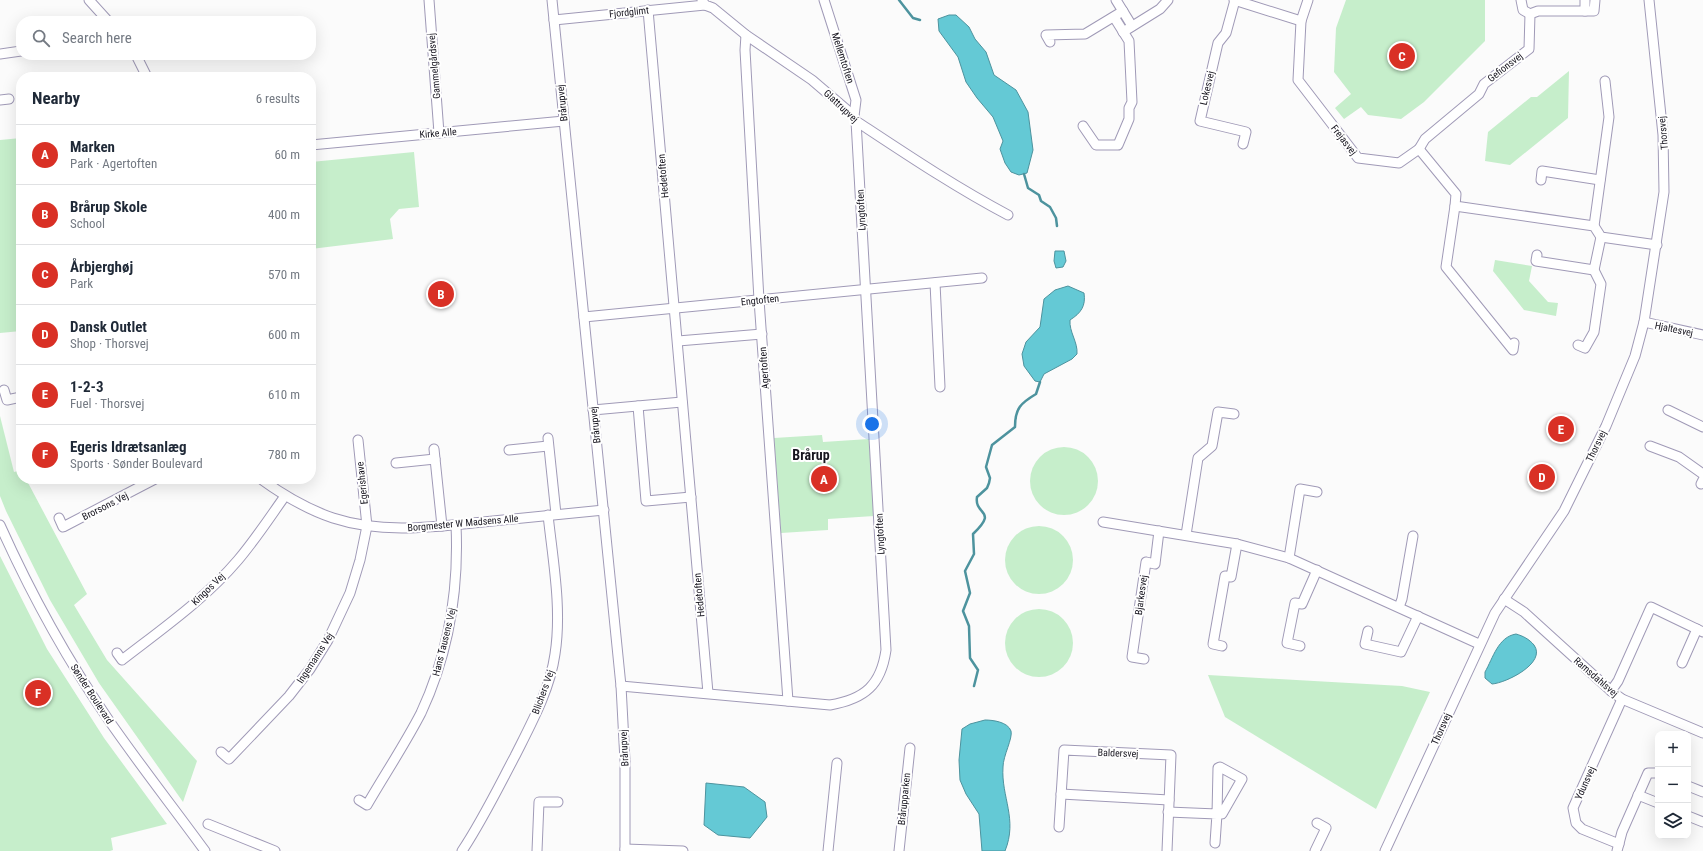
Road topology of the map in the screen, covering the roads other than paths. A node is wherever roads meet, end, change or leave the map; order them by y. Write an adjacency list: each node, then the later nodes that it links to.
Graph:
1 (89, 0): 19 (street)
2 (429, 0): 35 (street, Gammelgårdsvej)
3 (552, 0): 21 (street, Brårupvej)
4 (824, 0): 32 (street, Mellemtoften)
5 (1116, 0): 16 (street)
6 (1168, 0): 23 (street)
7 (1234, 0): 14 (street, Lokesvej); 36 (street, Lokesvej)
8 (1308, 0): 22 (street)
9 (1520, 0): 18 (street)
10 (1585, 0): 17 (street)
11 (1595, 0): 17 (street)
12 (1649, 0): 45 (street, Thorsvej)
13 (703, 2): 15 (street, Fjordglimt); 25 (street, Glattrupvej)
14 (1247, 2): 22 (street, Lokesvej)
15 (648, 10): 21 (street, Fjordglimt); 52 (street, Hedetoften)
16 (1123, 11): 20 (street); 23 (street)
17 (1585, 11): 18 (street)
18 (1530, 14): 38 (street, Gefionsvej)
19 (100, 16)
20 (1114, 17): 24 (street); 26 (street)
21 (554, 20): 33 (street, Brårupvej)
22 (1301, 21): 38 (street, Frejasvej)
23 (1132, 26): 24 (street)
24 (1123, 32): 34 (street)
25 (746, 35): 32 (street, Glattrupvej); 51 (street, Agertoften)
26 (1050, 42)
27 (16, 52): 28 (street)
28 (0, 54)
29 (138, 60): 30 (street)
30 (144, 72)
31 (1605, 81): 40 (street)
32 (855, 118): 42 (street, Glattrupvej); 50 (street, Lyngtoften)
33 (564, 121): 35 (street, Kirke Alle); 53 (street, Brårupvej)
34 (1083, 126)
35 (439, 133): 37 (street, Kirke Alle)
36 (1243, 144)
37 (316, 145)
38 (1420, 149): 41 (street)
39 (1541, 180): 40 (street)
40 (1600, 180): 43 (street)
41 (1455, 206): 43 (street); 58 (street)
42 (1008, 215)
43 (1594, 226): 44 (street)
44 (1601, 237): 45 (street); 47 (street)
45 (1657, 245): 54 (street, Thorsvej)
46 (1536, 255): 47 (street)
47 (1594, 270): 59 (street)
48 (982, 278): 49 (street, Engtoften)
49 (935, 283): 50 (street, Engtoften); 60 (street)
50 (866, 289): 51 (street, Engtoften); 110 (street, Lyngtoften)
51 (759, 300): 52 (street, Engtoften); 55 (street, Agertoften)
52 (675, 308): 53 (street, Engtoften); 57 (street, Hedetoften)
53 (584, 317): 65 (street, Brårupvej)
54 (1644, 322): 56 (street, Hjaltesvej); 95 (street, Thorsvej)
55 (762, 334): 57 (street); 110 (street, Agertoften)
56 (1703, 335)
57 (678, 341): 63 (street, Hedetoften)
58 (1514, 343)
59 (1578, 345)
60 (940, 388)
61 (4, 390): 62 (street)
62 (16, 398)
63 (682, 402): 64 (street); 80 (street, Hedetoften)
64 (638, 406): 65 (street); 80 (street)
65 (593, 410): 81 (street, Brårupvej)
66 (1668, 410): 68 (street)
67 (1234, 414): 90 (street)
68 (1703, 427)
69 (358, 440): 87 (street, Egerishave)
70 (1650, 446): 75 (street)
71 (434, 449): 73 (street)
72 (509, 450): 82 (street)
73 (435, 459): 74 (street); 88 (street)
74 (396, 463)
75 (1703, 474)
76 (145, 484): 83 (street, Brorsons Vej)
77 (268, 484): 79 (street, Borgmester W Madsens Alle)
78 (1317, 492): 93 (street)
79 (285, 496): 87 (street, Borgmester W Madsens Alle); 103 (street, Kingos Vej)
80 (691, 497): 108 (street, Hedetoften)
81 (604, 510): 82 (street, Borgmester W Madsens Alle); 106 (street, Brårupvej)
82 (552, 515): 85 (street, Borgmester W Madsens Alle); 136 (street, Blichers Vej)
83 (59, 518)
84 (1103, 522): 89 (street)
85 (456, 524): 88 (street, Borgmester W Madsens Alle); 120 (street, Hans Tausens Vej)
86 (0, 525): 134 (street, Sønder Boulevard)
87 (367, 526): 88 (street, Borgmester W Madsens Alle); 113 (street, Ingemanns Vej)
88 (442, 526)
89 (1159, 531): 90 (street); 104 (street, Bjarkesvej)
90 (1186, 535): 92 (street)
91 (1413, 536): 96 (street)
92 (1237, 544): 93 (street); 101 (street)
93 (1289, 558): 94 (street)
94 (1317, 570): 96 (street); 102 (street)
95 (1504, 599): 100 (street, Thorsvej); 107 (street, Ramsdahlsvej)
96 (1399, 607): 97 (street)
97 (1418, 616): 99 (street); 100 (street)
98 (1700, 630): 105 (street); 107 (street)
99 (1368, 631)
100 (1479, 644): 144 (street, Thorsvej)
101 (1222, 646)
102 (1300, 646)
103 (117, 653)
104 (1144, 659)
105 (1682, 663)
106 (621, 686): 108 (street, Lyngtoften); 133 (street, Brårupvej)
107 (1611, 691): 109 (street, Ramsdahlsvej)
108 (708, 693): 110 (street, Lyngtoften)
109 (1622, 699): 111 (street, Ramsdahlsvej); 132 (street, Ydunsvej)
110 (788, 701)
111 (1703, 733)
112 (910, 748): 141 (street, Brårupparken)
113 (221, 752)
114 (837, 763): 140 (street)
115 (1655, 772): 119 (street, Ydunsvej)
116 (1691, 787): 117 (street)
117 (1703, 792)
118 (1061, 794): 121 (street); 121 (street, Baldersvej); 130 (street, Baldersvej)
119 (1638, 795): 123 (street); 132 (street, Ydunsvej)
120 (359, 800)
121 (1169, 800): 124 (street, Baldersvej)
122 (558, 802): 137 (street)
123 (1655, 802)
124 (1168, 812): 125 (street); 142 (street, Baldersvej)
125 (1217, 814): 125 (street); 131 (street)
126 (1691, 817): 127 (street)
127 (1703, 822)
128 (1317, 823): 143 (street)
129 (208, 824): 135 (street)
130 (1059, 827)
131 (1215, 843)
132 (1618, 847)
133 (625, 850): 138 (street)
134 (205, 851)
135 (275, 851)
136 (462, 851)
137 (537, 851)
138 (676, 851): 139 (street)
139 (683, 851)
140 (828, 851)
141 (899, 851)
142 (1167, 851)
143 (1315, 851)
144 (1385, 851)

